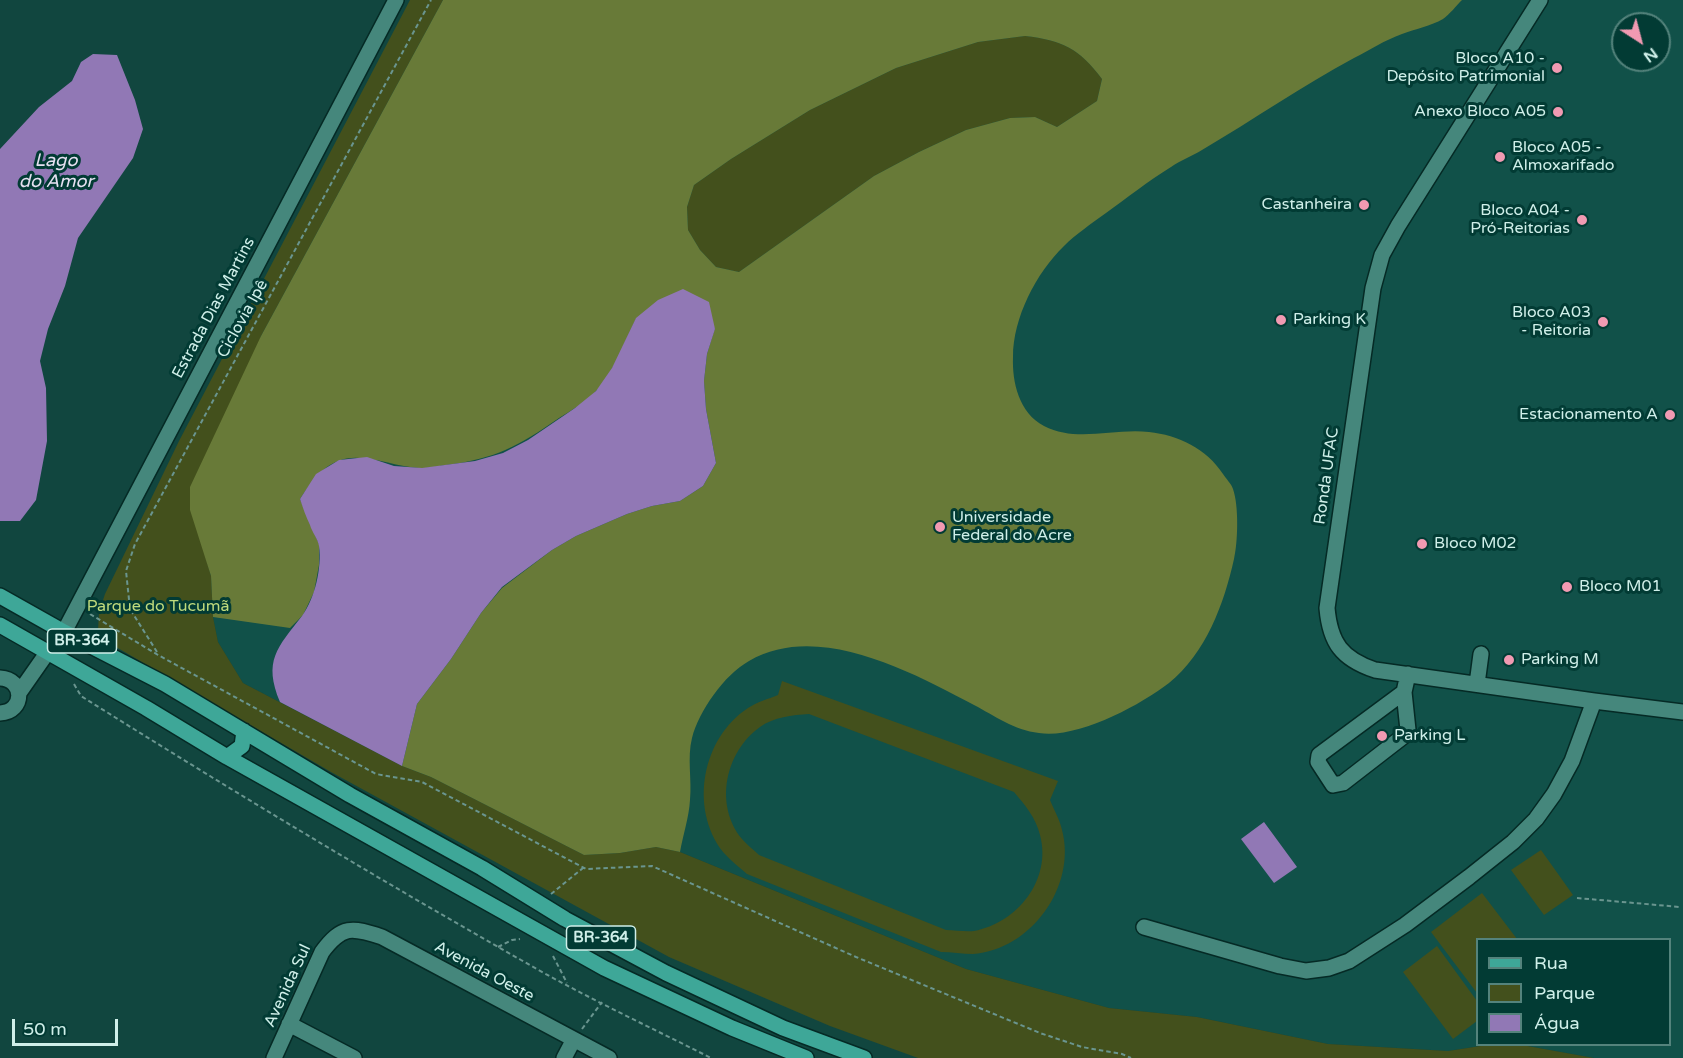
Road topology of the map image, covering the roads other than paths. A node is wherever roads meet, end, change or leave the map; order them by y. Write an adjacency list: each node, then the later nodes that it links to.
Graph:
1 (396, 0): 5 (street, Estrada Dias Martins)
2 (1540, 0): 8 (street, Ronda UFAC)
3 (0, 596): 5 (main road, BR-364)
4 (0, 625): 6 (main road, BR-364)
5 (64, 632): 16 (main road, BR-364)
6 (47, 652): 12 (street); 17 (main road, BR-364)
7 (1481, 654): 10 (street)
8 (1408, 674): 10 (street, Ronda UFAC); 11 (street)
9 (0, 678): 12 (street)
10 (1477, 684): 13 (street, Ronda UFAC)
11 (1404, 692): 11 (street)
12 (19, 693): 15 (street)
13 (1594, 701): 14 (street, Ronda UFAC); 18 (street)
14 (1683, 712)
15 (0, 713)
16 (244, 731): 17 (main road); 27 (main road, BR-364)
17 (227, 757): 26 (main road, BR-364)
18 (1144, 927)
19 (339, 933): 20 (street, Avenida Sul); 21 (street, Avenida Oeste)
20 (289, 1024): 22 (street, Avenida Sul); 23 (street)
21 (573, 1041): 24 (street); 25 (street, Avenida Oeste)
22 (274, 1058)
23 (354, 1058)
24 (564, 1058)
25 (609, 1058)
26 (806, 1058)
27 (864, 1058)

